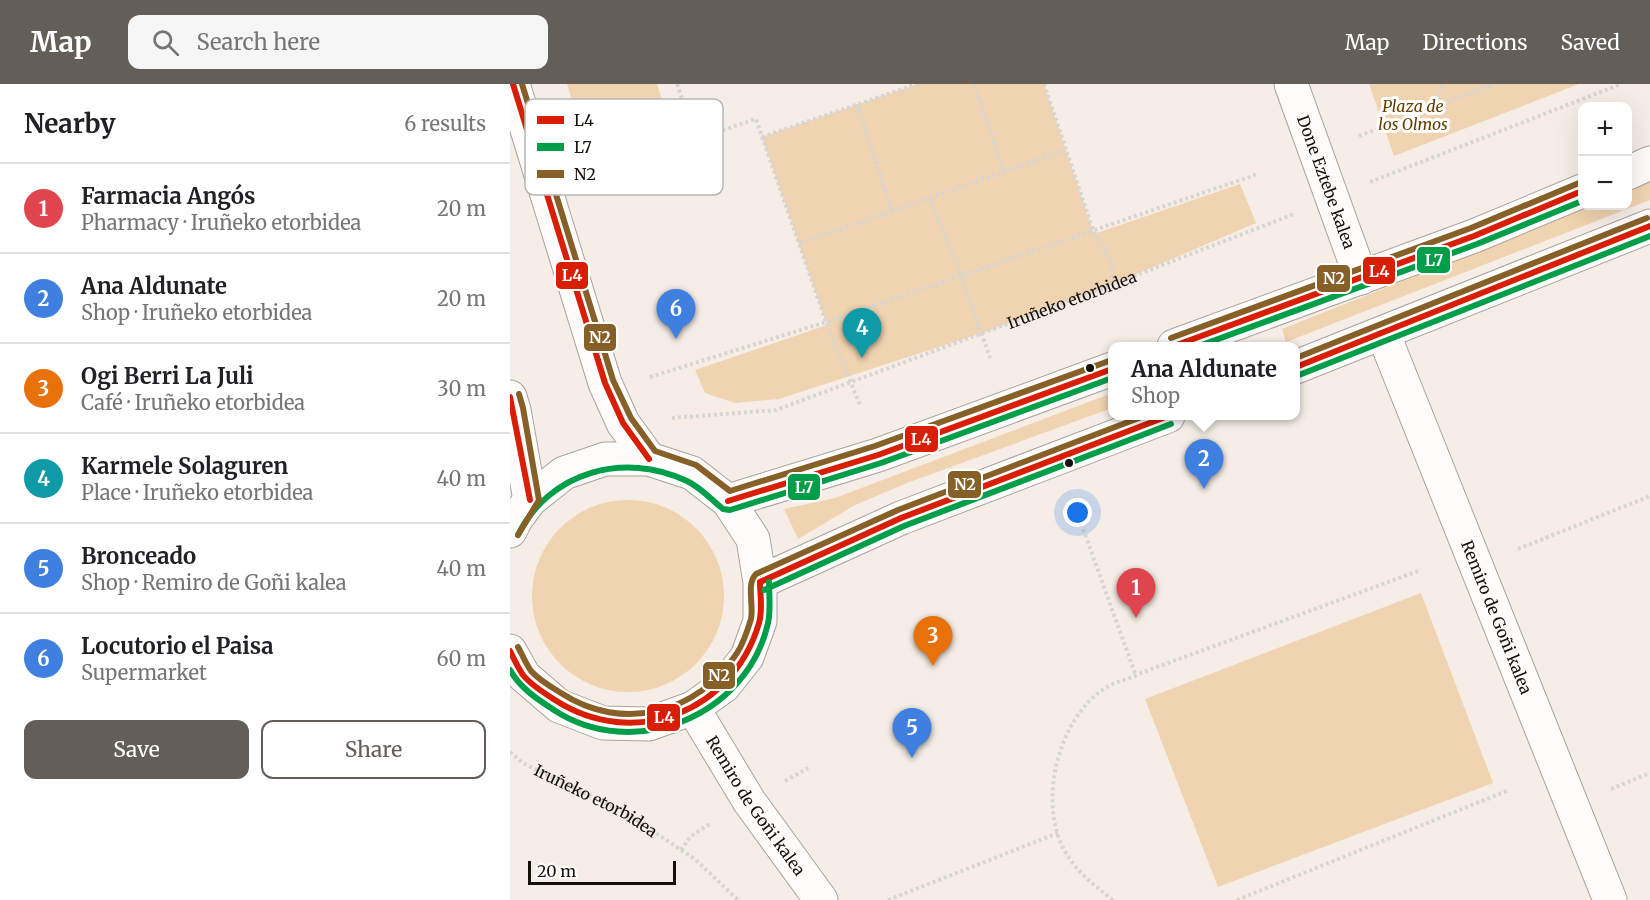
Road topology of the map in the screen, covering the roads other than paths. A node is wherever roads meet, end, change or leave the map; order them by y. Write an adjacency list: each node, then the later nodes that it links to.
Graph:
1 (513, 84): 3 (main road)
2 (1291, 84): 9 (main road, Done Eztebe kalea)
3 (525, 123)
4 (1650, 163): 5 (main road)
5 (1632, 171)
6 (1578, 193): 9 (main road)
7 (547, 195): 16 (main road)
8 (1650, 226): 10 (main road)
9 (1361, 278): 11 (main road)
10 (1383, 333): 12 (main road); 23 (main road, Remiro de Goñi kalea)
11 (1185, 342)
12 (1300, 365)
13 (1108, 371): 17 (main road)
14 (510, 397): 18 (main road)
15 (1158, 420): 19 (main road)
16 (649, 459): 17 (main road); 18 (main road)
17 (728, 501): 19 (main road)
18 (516, 518)
19 (760, 582): 21 (main road)
20 (510, 651): 21 (main road)
21 (693, 708): 22 (main road, Remiro de Goñi kalea)
22 (820, 900)
23 (1610, 900)

